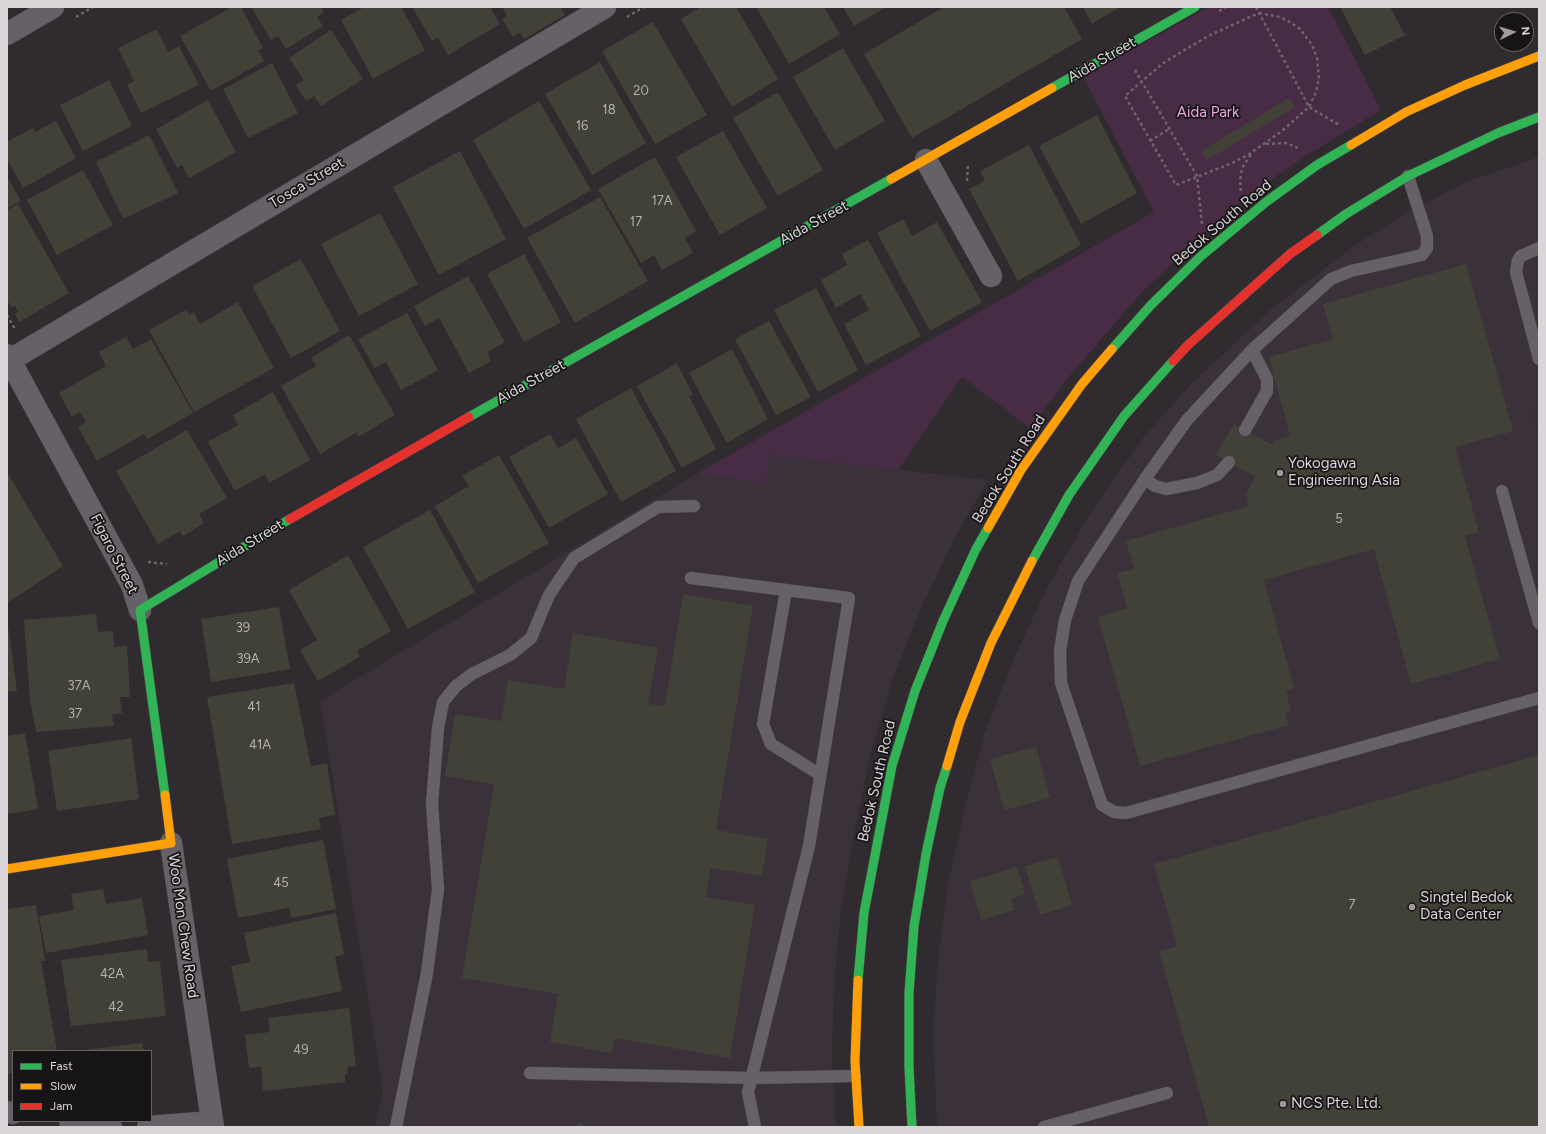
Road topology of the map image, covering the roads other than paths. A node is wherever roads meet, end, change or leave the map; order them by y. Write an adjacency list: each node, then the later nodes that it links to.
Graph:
1 (53, 7): 4 (street)
2 (605, 7): 12 (street, Tosca Street)
3 (1195, 7): 7 (main road, Aida Street)
4 (7, 34)
5 (1539, 56): 28 (main road, Bedok South Road)
6 (1539, 117): 8 (main road)
7 (926, 160): 10 (street); 21 (main road, Aida Street)
8 (1408, 176): 11 (lane); 38 (main road)
9 (1539, 248): 13 (lane)
10 (991, 276)
11 (1252, 350): 14 (lane); 16 (lane)
12 (8, 357): 21 (street, Figaro Street)
13 (1539, 359)
14 (1245, 430)
15 (1229, 462): 16 (lane)
16 (1145, 479): 23 (lane)
17 (1502, 491): 22 (lane)
18 (694, 506): 35 (lane)
19 (691, 578): 20 (lane)
20 (786, 590): 24 (lane); 24 (lane)
21 (140, 610): 25 (main road, Figaro Street)
22 (1539, 623)
23 (1539, 698)
24 (820, 774): 29 (lane)
25 (171, 843): 26 (main road, Woo Mon Chew Road); 32 (street, Woo Mon Chew Road)
26 (7, 869)
27 (530, 1073): 29 (lane)
28 (856, 1076): 29 (lane); 37 (main road, Bedok South Road)
29 (752, 1078): 36 (lane)
30 (1167, 1093): 39 (lane)
31 (77, 1122): 33 (street)
32 (212, 1125): 34 (street)
33 (111, 1127)
34 (148, 1127)
35 (396, 1127)
36 (755, 1127)
37 (859, 1127)
38 (912, 1127)
39 (1044, 1127)

